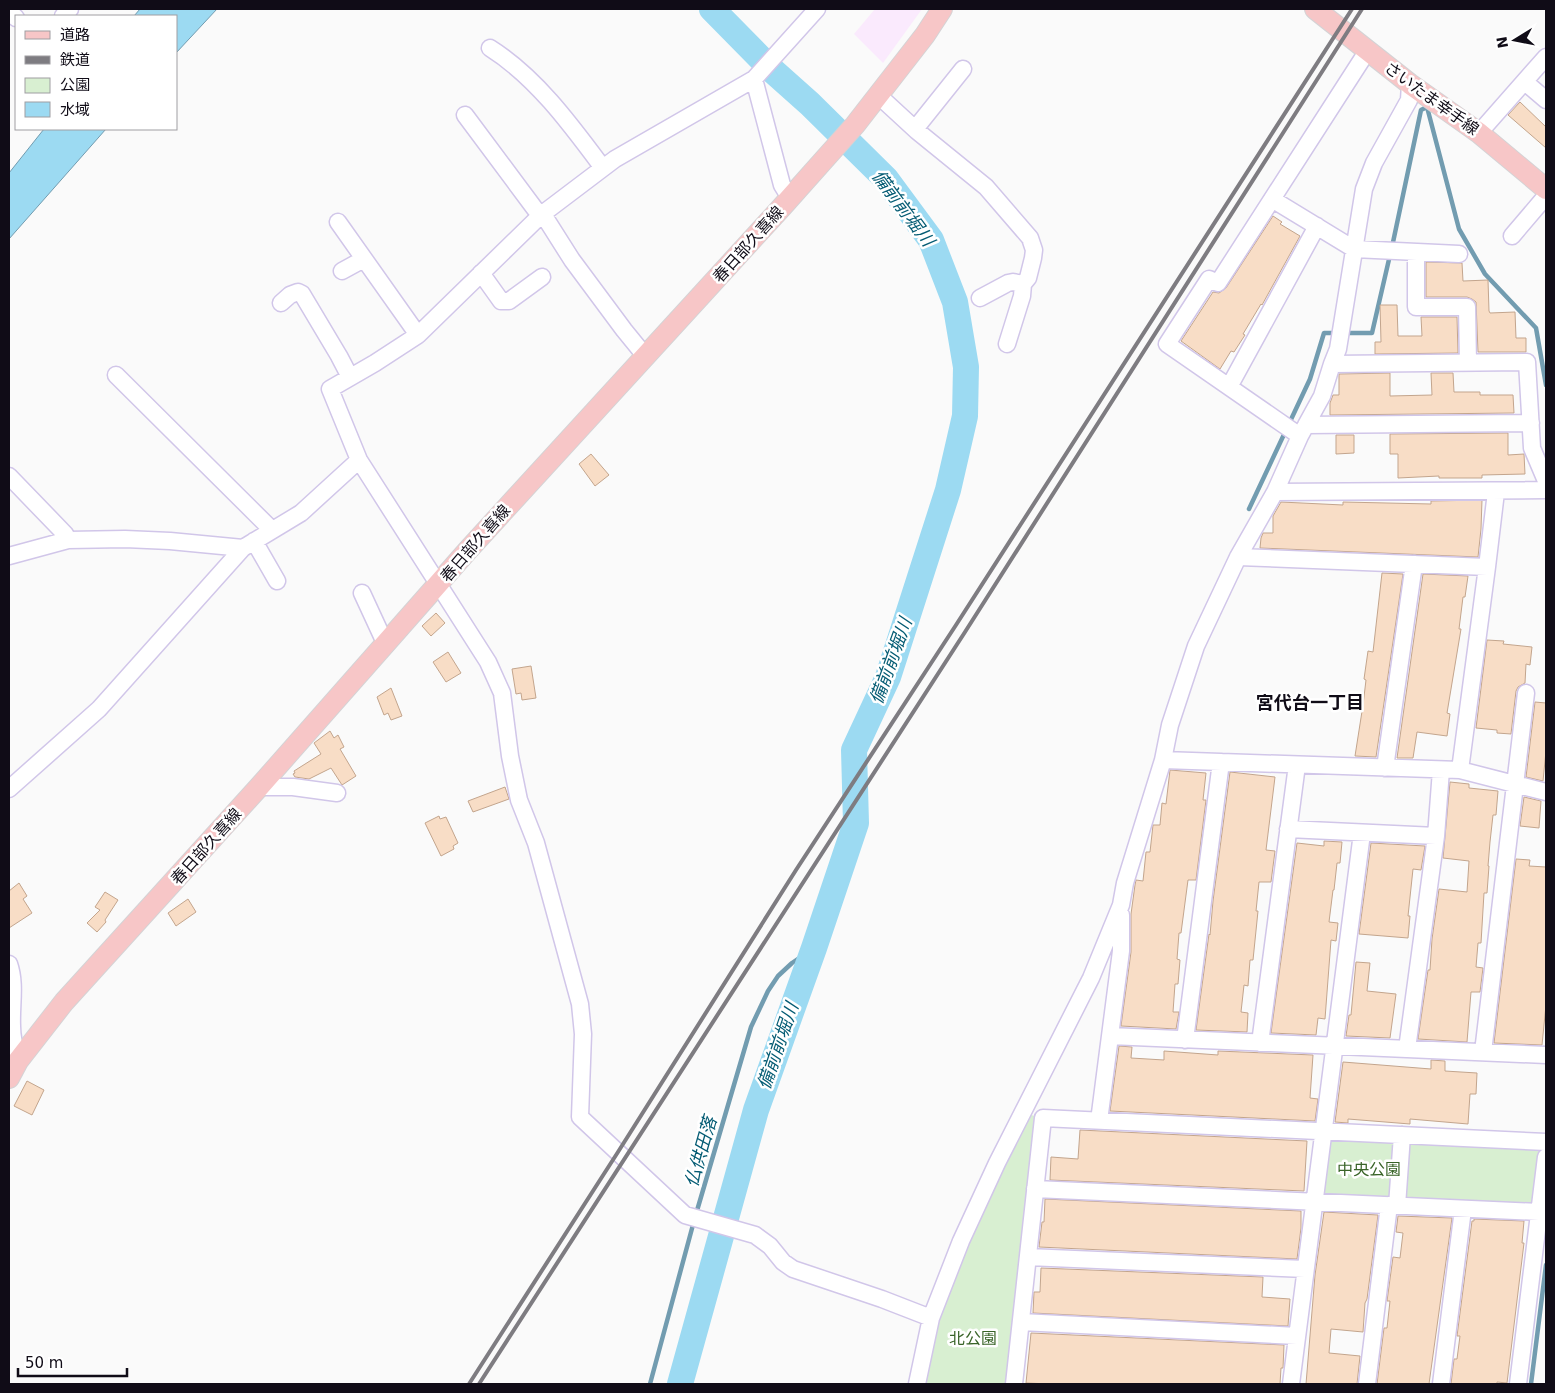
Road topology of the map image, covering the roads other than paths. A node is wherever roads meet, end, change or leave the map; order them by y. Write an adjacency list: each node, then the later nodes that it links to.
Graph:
1 (817, 9): 8 (street)
2 (942, 9): 11 (main road, 春日部久喜線)
3 (1315, 9): 5 (main road, さいたま幸手線)
4 (490, 48): 16 (street)
5 (1368, 50): 10 (main road, さいたま幸手線); 20 (street)
6 (1546, 57): 9 (street)
7 (963, 69): 14 (street)
8 (756, 77): 16 (street); 19 (street)
9 (1525, 82): 12 (street); 15 (street)
10 (1410, 84): 15 (main road, さいたま幸手線); 25 (street)
11 (879, 96): 14 (street); 19 (main road, 春日部久喜線)
12 (1546, 100)
13 (465, 115): 21 (street)
14 (915, 129): 32 (street)
15 (1479, 133): 17 (main road, さいたま幸手線)
16 (603, 168): 21 (street)
17 (1546, 188)
18 (1546, 196): 24 (street)
19 (790, 198): 37 (main road, 春日部久喜線)
20 (1272, 199): 23 (street); 42 (street)
21 (541, 215): 30 (street); 37 (street)
22 (338, 222): 28 (street)
23 (1317, 226): 25 (street); 42 (street)
24 (1512, 236)
25 (1354, 249): 26 (street); 39 (street)
26 (1416, 252): 27 (street); 38 (street)
27 (1459, 254)
28 (364, 259): 29 (street); 35 (street)
29 (342, 271)
30 (481, 274): 31 (street); 35 (street)
31 (542, 276)
32 (1023, 284): 33 (street); 36 (street)
33 (980, 298)
34 (281, 303): 41 (street)
35 (418, 335): 41 (street)
36 (1007, 344)
37 (646, 357): 59 (main road, 春日部久喜線)
38 (1468, 362): 39 (street); 43 (street)
39 (1332, 364): 44 (street)
40 (116, 375): 51 (street)
41 (350, 377): 45 (street)
42 (1229, 387): 44 (street)
43 (1531, 423): 44 (street); 47 (street)
44 (1303, 430): 49 (street)
45 (359, 460): 51 (street); 59 (street)
46 (9, 476): 52 (street)
47 (1546, 481)
48 (1546, 490): 50 (street)
49 (1275, 492): 50 (street); 55 (street)
50 (1496, 492): 57 (street)
51 (272, 530): 53 (street)
52 (68, 540): 53 (street); 54 (street)
53 (249, 544): 58 (street); 69 (street)
54 (9, 556)
55 (1238, 557): 56 (street); 63 (street)
56 (1414, 564): 57 (street); 66 (street)
57 (1488, 567): 68 (street)
58 (277, 581)
59 (438, 586): 61 (main road, 春日部久喜線); 99 (street)
60 (362, 593): 61 (street)
61 (386, 644): 71 (main road, 春日部久喜線)
62 (1526, 693): 70 (street)
63 (1163, 760): 64 (street); 77 (street)
64 (1221, 762): 65 (street); 80 (street)
65 (1297, 765): 66 (street); 74 (street)
66 (1386, 768): 67 (street)
67 (1441, 770): 68 (street); 76 (street)
68 (1460, 770): 70 (street)
69 (11, 782)
70 (1515, 784): 72 (street); 84 (street)
71 (259, 787): 73 (street); 86 (main road, 春日部久喜線)
72 (1546, 792)
73 (337, 793)
74 (1288, 830): 75 (street); 81 (street)
75 (1362, 833): 76 (street); 82 (street)
76 (1436, 836): 83 (street)
77 (1121, 905): 79 (street); 99 (street)
78 (9, 964): 86 (street)
79 (1110, 1036): 80 (street); 87 (street)
80 (1185, 1040): 81 (street)
81 (1260, 1043): 82 (street)
82 (1333, 1046): 83 (street); 88 (street)
83 (1407, 1049): 84 (street)
84 (1483, 1052): 85 (street)
85 (1546, 1055)
86 (13, 1070)
87 (1100, 1121): 88 (street); 92 (street)
88 (1323, 1131): 89 (street); 93 (street)
89 (1402, 1135): 90 (street); 94 (street)
90 (1546, 1142)
91 (1546, 1157): 96 (street)
92 (1035, 1189): 93 (street); 97 (street)
93 (1314, 1202): 94 (street); 98 (street)
94 (1393, 1206): 95 (street); 105 (street)
95 (1463, 1209): 96 (street); 106 (street)
96 (1541, 1222): 107 (street)
97 (1028, 1257): 98 (street); 100 (street)
98 (1306, 1269): 101 (street)
99 (931, 1318): 102 (street)
100 (1021, 1322): 101 (street); 103 (street)
101 (1297, 1336): 104 (street)
102 (917, 1384)
103 (1014, 1384)
104 (1290, 1384)
105 (1367, 1384)
106 (1441, 1384)
107 (1518, 1384)

